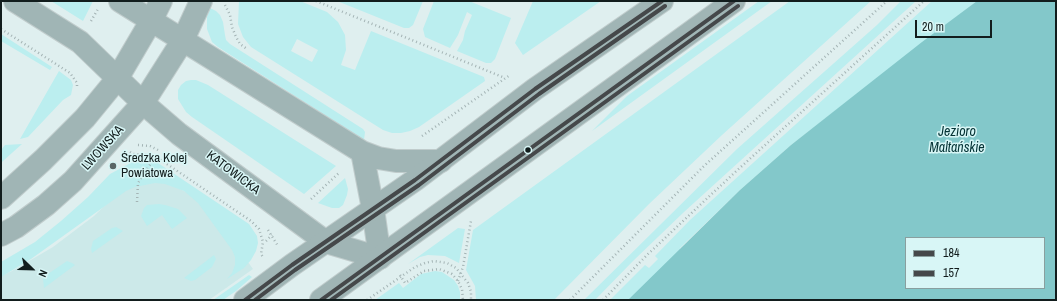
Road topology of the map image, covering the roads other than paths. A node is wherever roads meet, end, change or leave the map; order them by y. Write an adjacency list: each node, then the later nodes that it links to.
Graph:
1 (15, 1): 9 (street, KATOWICKA)
2 (120, 1): 7 (street)
3 (161, 1): 7 (street)
4 (201, 1): 8 (street, LWOWSKA)
5 (662, 1): 12 (street)
6 (734, 1): 17 (street)
7 (152, 21): 8 (street); 9 (street)
8 (183, 40): 10 (street, LWOWSKA); 11 (street)
9 (117, 79): 10 (street, KATOWICKA); 13 (street)
10 (143, 103): 15 (street, LWOWSKA); 16 (street, KATOWICKA)
11 (362, 152): 12 (street); 14 (street)
12 (441, 161): 14 (street)
13 (1, 198)
14 (373, 209): 16 (street); 17 (street)
15 (1, 235)
16 (326, 242): 17 (street, KATOWICKA); 18 (street)
17 (380, 258): 19 (street)
18 (245, 300)
19 (322, 300)

